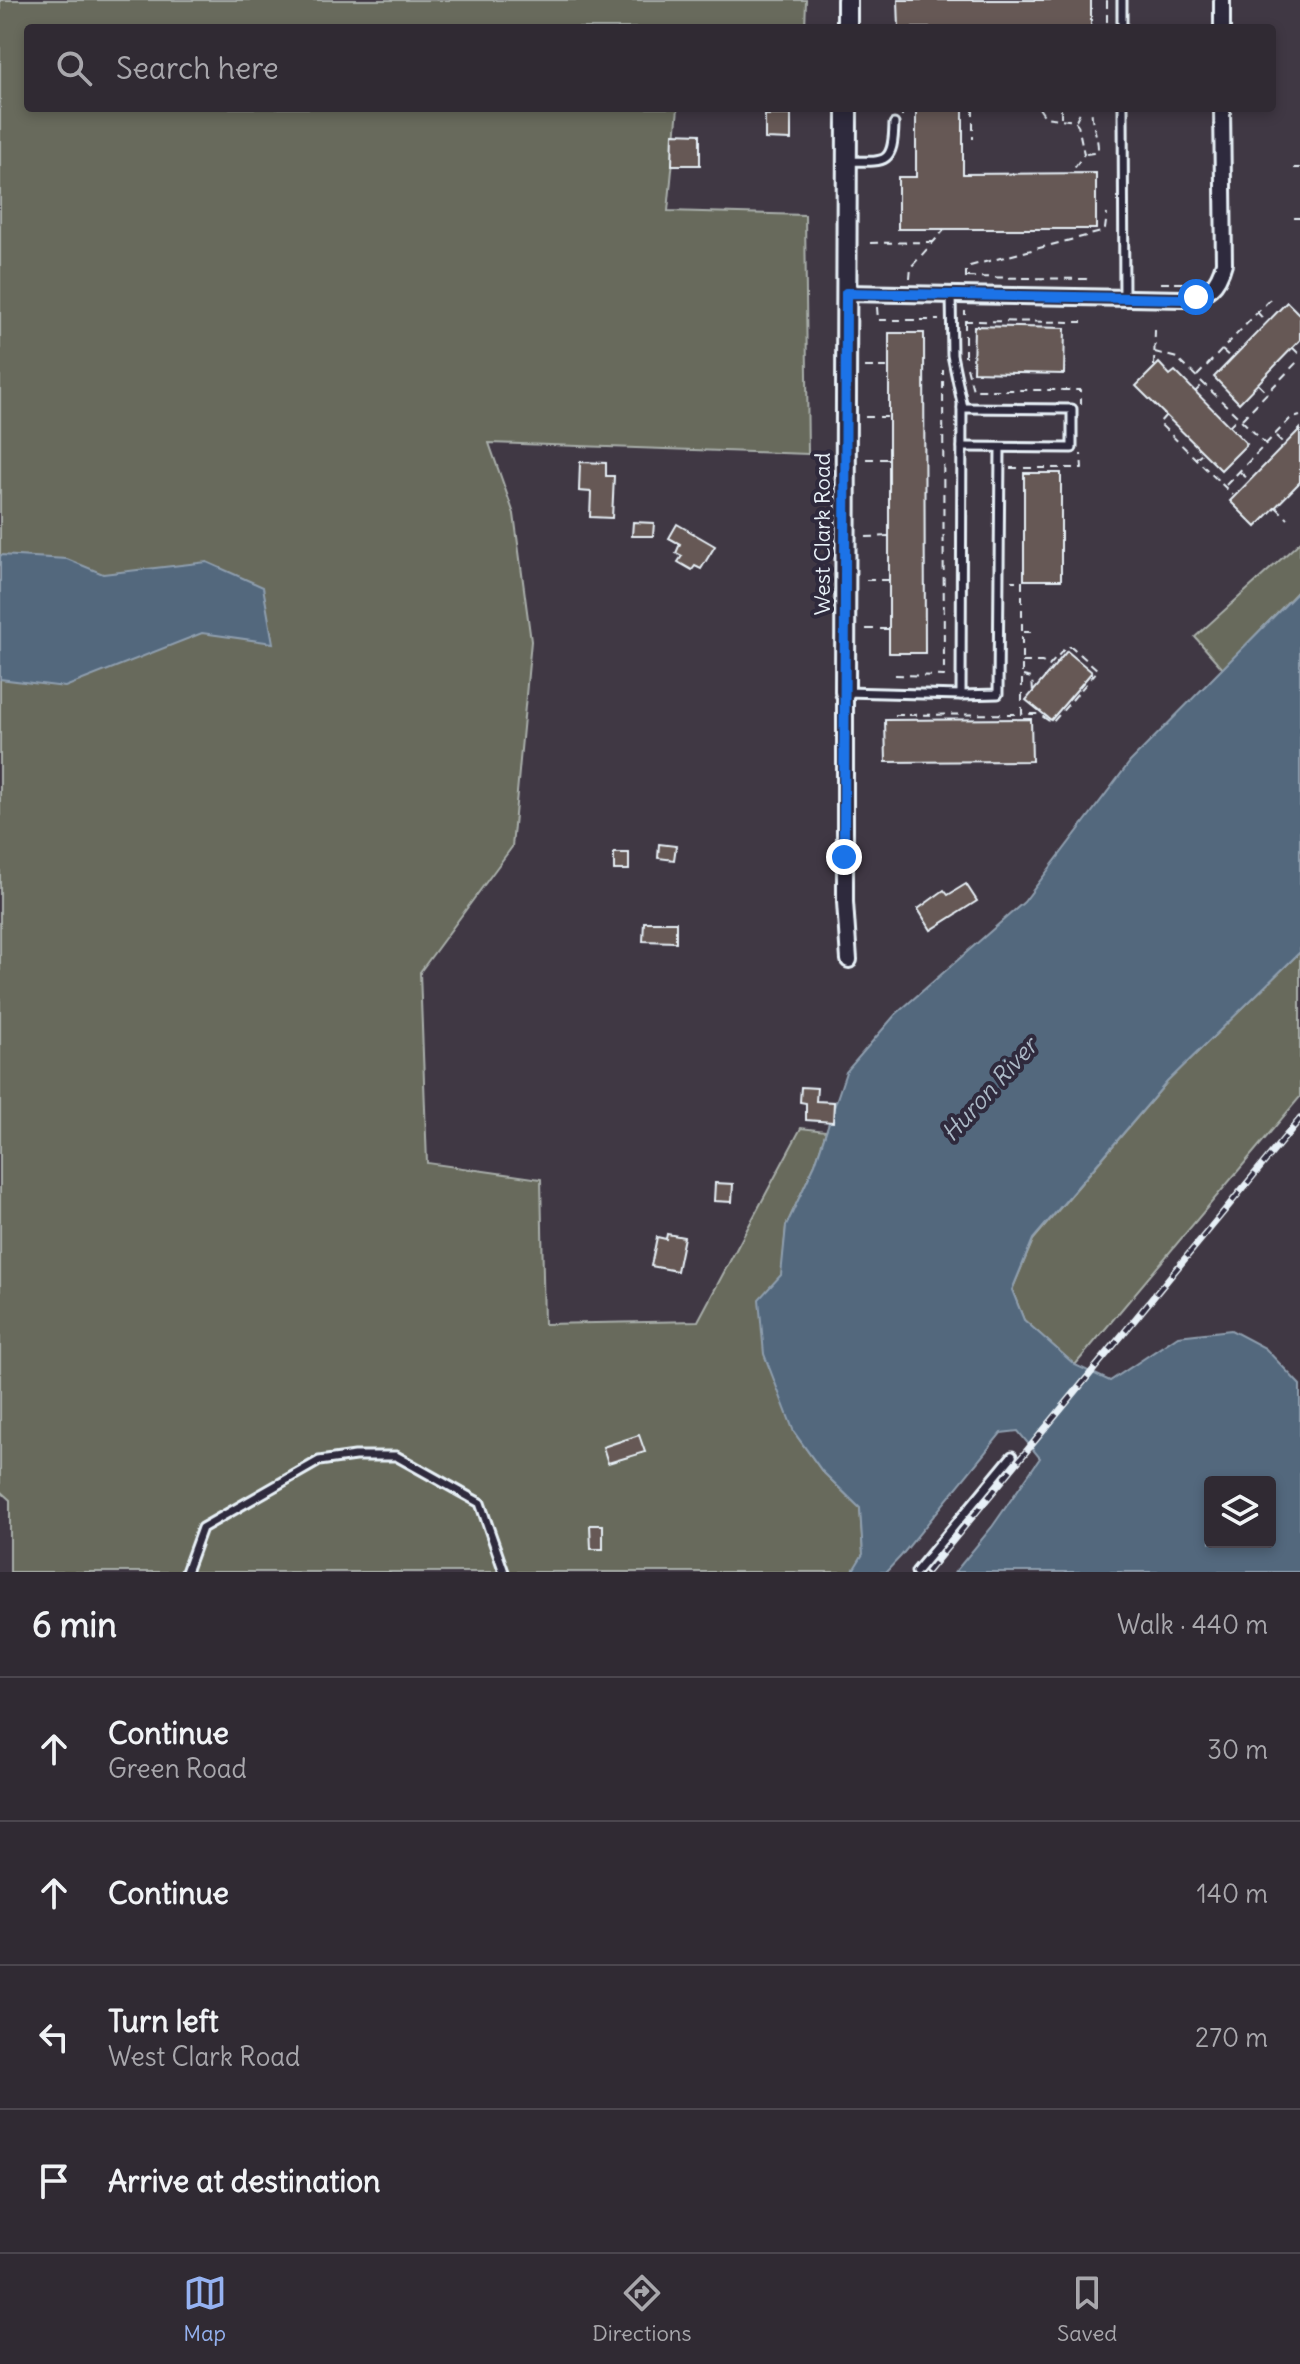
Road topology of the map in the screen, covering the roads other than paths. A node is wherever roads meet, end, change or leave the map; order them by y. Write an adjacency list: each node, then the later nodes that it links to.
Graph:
1 (847, 0): 4 (street)
2 (1122, 0): 5 (lane)
3 (1222, 0): 6 (street)
4 (847, 24)
5 (1122, 24)
6 (1222, 24)
7 (847, 112): 11 (street, West Clark Road)
8 (1123, 112): 14 (lane)
9 (1222, 112): 14 (street)
10 (894, 124): 11 (lane)
11 (847, 160): 12 (street, West Clark Road)
12 (846, 293): 13 (street); 18 (street, West Clark Road)
13 (951, 295): 14 (street); 15 (lane)
14 (1129, 298)
15 (962, 408): 16 (lane); 17 (lane)
16 (962, 447): 17 (lane); 19 (lane)
17 (1000, 448): 19 (lane)
18 (845, 692): 19 (lane); 20 (street, West Clark Road)
19 (961, 695)
20 (849, 960)
21 (1012, 1456): 24 (lane)
22 (186, 1572): 23 (lane)
23 (504, 1572)
24 (916, 1572)

